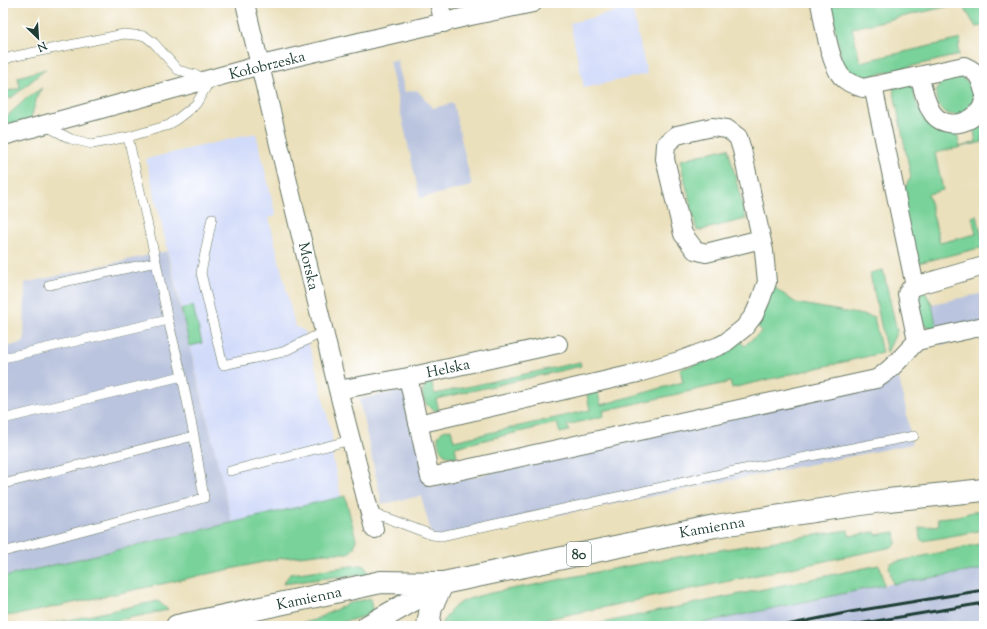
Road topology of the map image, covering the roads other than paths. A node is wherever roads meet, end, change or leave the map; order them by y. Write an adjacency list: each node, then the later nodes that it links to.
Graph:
1 (245, 3): 7 (street, Morska)
2 (439, 3): 5 (street)
3 (533, 3): 5 (street, Kołobrzeska)
4 (820, 3): 10 (street)
5 (444, 23): 7 (street, Kołobrzeska)
6 (3, 61): 9 (lane)
7 (261, 65): 9 (street, Kołobrzeska); 24 (street, Morska)
8 (919, 76): 10 (street); 11 (street); 12 (street)
9 (211, 79): 13 (street, Kołobrzeska); 15 (lane)
10 (873, 86): 21 (street)
11 (984, 92)
12 (984, 100)
13 (45, 125): 14 (street, Kołobrzeska); 15 (lane)
14 (3, 136)
15 (128, 137): 18 (lane)
16 (212, 218): 24 (lane)
17 (761, 239): 17 (street); 32 (street)
18 (156, 262): 20 (lane); 22 (lane)
19 (984, 266): 21 (street)
20 (49, 285)
21 (915, 286): 25 (street)
22 (168, 320): 27 (lane); 28 (lane)
23 (984, 326): 25 (street)
24 (325, 333): 30 (street, Morska)
25 (917, 341): 32 (street)
26 (558, 344): 29 (street, Helska)
27 (3, 358)
28 (182, 376): 31 (lane); 33 (lane)
29 (408, 377): 30 (street, Helska); 32 (street)
30 (338, 390): 35 (street, Morska)
31 (3, 419)
32 (418, 424)
33 (194, 436): 37 (lane); 40 (lane)
34 (914, 436): 39 (lane)
35 (351, 440): 36 (lane); 39 (street, Morska)
36 (230, 471)
37 (3, 484)
38 (984, 490): 41 (main road, Kamienna / 80)
39 (372, 521)
40 (3, 552)
41 (443, 583): 42 (main road, Kamienna / 80); 43 (main road, Kamienna / 80); 44 (main road)
42 (177, 626)
43 (368, 626)
44 (428, 626)

